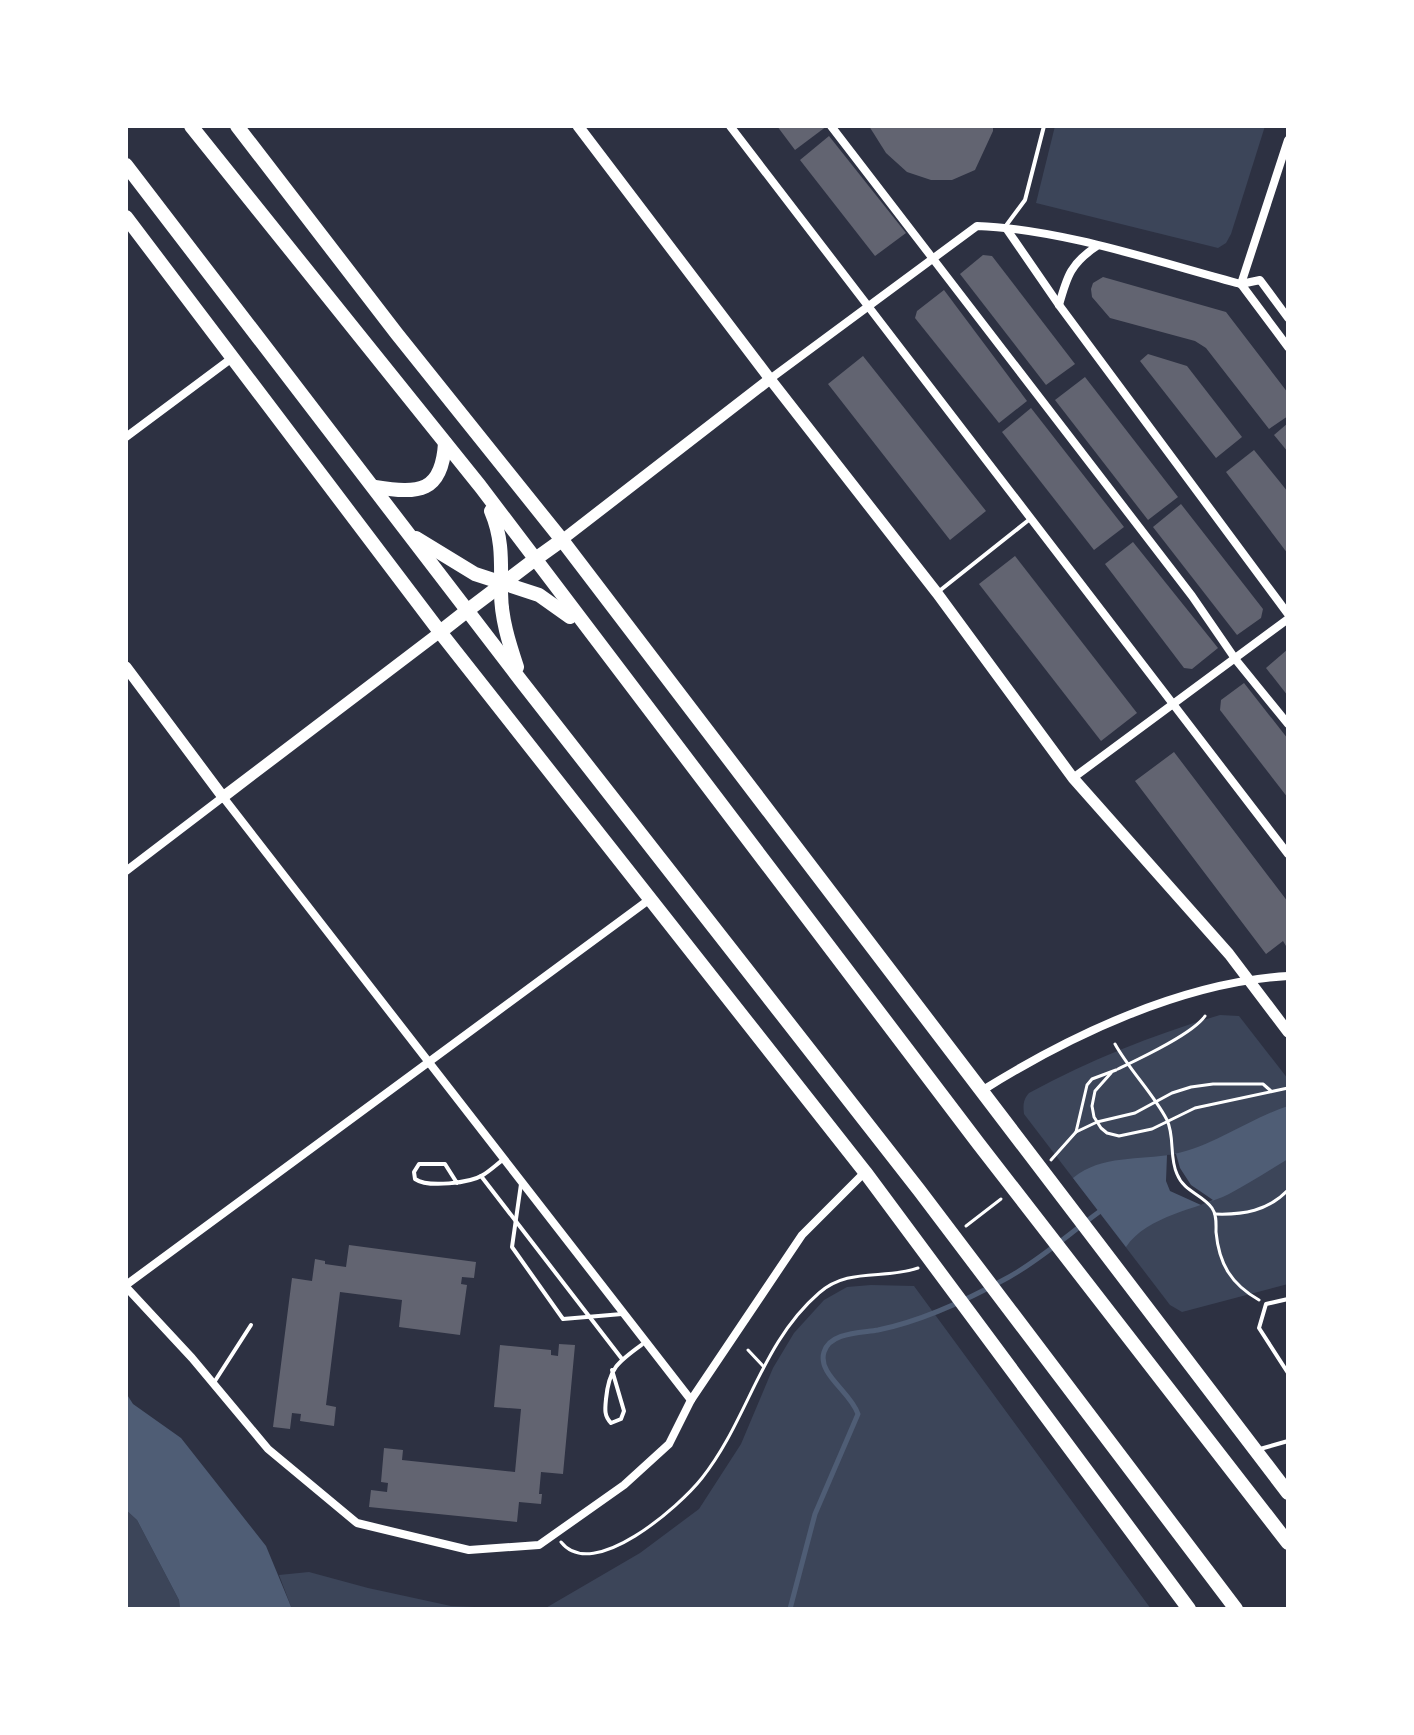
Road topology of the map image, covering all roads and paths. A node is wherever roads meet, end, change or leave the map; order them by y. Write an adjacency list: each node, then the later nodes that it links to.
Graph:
1 (191, 126): 21 (main road)
2 (237, 126): 26 (main road)
3 (578, 126): 19 (street)
4 (730, 126): 15 (street)
5 (831, 126): 12 (street)
6 (1044, 126): 10 (lane)
7 (1288, 140): 13 (street)
8 (126, 165): 23 (main road)
9 (126, 217): 18 (main road)
10 (1005, 227): 11 (street); 12 (street); 14 (street)
11 (1097, 246): 13 (street); 14 (street)
12 (933, 257): 15 (street); 34 (street)
13 (1241, 284): 16 (street); 17 (street)
14 (1059, 305): 31 (street)
15 (866, 307): 19 (street); 24 (street)
16 (1288, 318)
17 (1288, 347)
18 (232, 358): 20 (street); 32 (main road)
19 (770, 379): 26 (street); 29 (street)
20 (126, 437)
21 (445, 443): 22 (main road); 23 (main road)
22 (480, 486): 27 (main road); 28 (main road)
23 (375, 487): 25 (main road)
24 (1030, 519): 29 (lane); 37 (street)
25 (407, 532): 28 (main road); 30 (main road)
26 (562, 540): 27 (main road); 53 (main road)
27 (534, 560): 28 (main road); 33 (main road)
28 (502, 584): 30 (main road); 33 (main road); 36 (main road)
29 (937, 593): 39 (street)
30 (468, 610): 32 (main road); 36 (main road)
31 (1288, 617): 34 (street)
32 (440, 632): 40 (street); 43 (main road)
33 (590, 632): 89 (main road)
34 (1236, 660): 37 (street); 38 (street)
35 (126, 667): 40 (street)
36 (522, 682): 91 (main road)
37 (1173, 704): 39 (street); 41 (street)
38 (1288, 724)
39 (1073, 778): 45 (street)
40 (223, 797): 42 (street); 49 (street)
41 (1288, 854)
42 (126, 871)
43 (650, 899): 49 (street); 61 (main road)
44 (1288, 976): 45 (street)
45 (1248, 978): 47 (street); 53 (street)
46 (1205, 1016): 50 (path)
47 (1288, 1032)
48 (1115, 1044): 50 (path)
49 (429, 1062): 59 (street); 71 (street)
50 (1127, 1065): 51 (path); 55 (path)
51 (1116, 1070): 57 (path); 58 (path)
52 (1288, 1088): 54 (path)
53 (983, 1090): 86 (main road)
54 (1272, 1092): 55 (path); 56 (path)
55 (1154, 1102): 56 (path); 57 (path)
56 (1167, 1121): 57 (path); 67 (path)
57 (1097, 1122): 58 (path)
58 (1076, 1132): 60 (path)
59 (504, 1159): 62 (lane); 63 (street)
60 (1046, 1163)
61 (865, 1172): 84 (street); 90 (main road)
62 (481, 1176): 64 (lane); 68 (lane)
63 (522, 1182): 68 (lane); 74 (street)
64 (457, 1183): 64 (lane)
65 (1288, 1190): 67 (path)
66 (1011, 1191): 69 (path)
67 (1215, 1214): 73 (path)
68 (516, 1221): 75 (lane); 75 (lane)
69 (965, 1227)
70 (922, 1266): 80 (path)
71 (126, 1286): 83 (street)
72 (1288, 1299): 73 (lane)
73 (1266, 1304): 82 (lane)
74 (625, 1314): 75 (lane); 77 (street)
75 (590, 1317): 79 (lane)
76 (251, 1325): 83 (lane)
77 (646, 1341): 79 (lane); 84 (street)
78 (748, 1350): 80 (path)
79 (622, 1359): 81 (lane)
80 (763, 1366): 88 (path)
81 (612, 1370): 81 (lane)
82 (1288, 1373)
83 (213, 1383): 84 (street)
84 (691, 1400)
85 (1288, 1441): 86 (lane)
86 (1255, 1451): 87 (main road)
87 (1288, 1493)
88 (560, 1541)
89 (1288, 1543)
90 (1189, 1609)
91 (1236, 1609)

